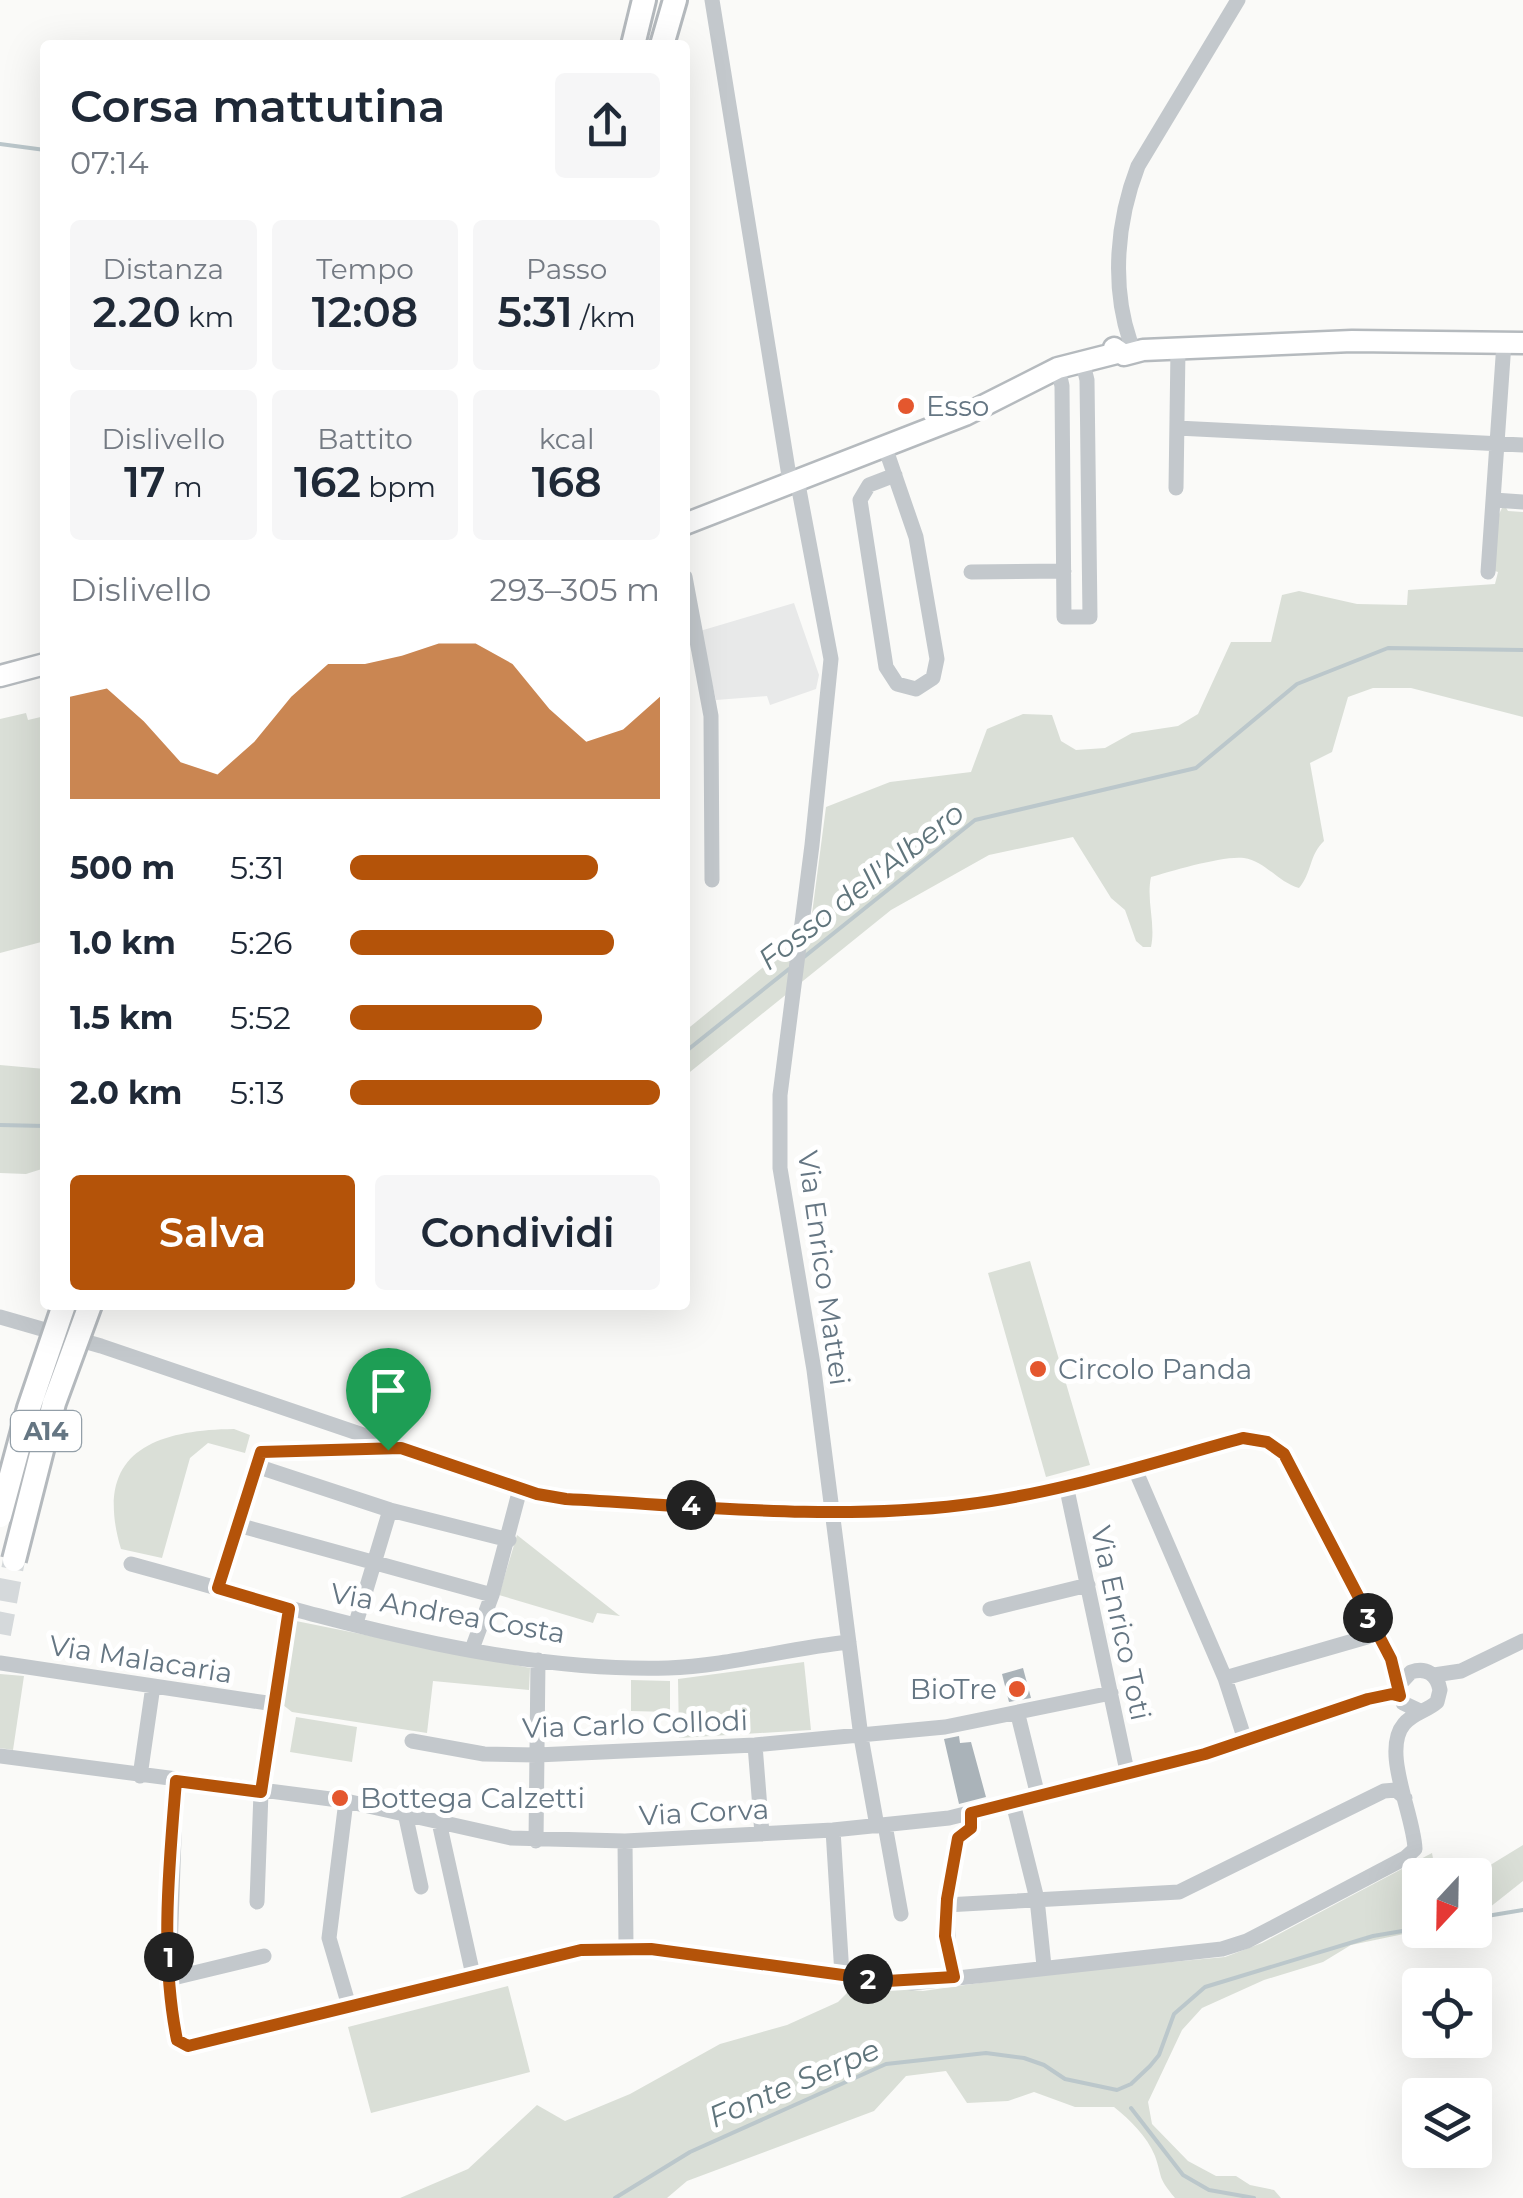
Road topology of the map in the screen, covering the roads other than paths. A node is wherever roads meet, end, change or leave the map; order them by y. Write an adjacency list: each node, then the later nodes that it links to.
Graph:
1 (644, 0): 5 (highway)
2 (675, 0): 6 (highway)
3 (712, 0): 17 (street, Via Enrico Mattei)
4 (1238, 0): 8 (street)
5 (634, 40)
6 (663, 40)
7 (1513, 343): 9 (main road); 13 (street)
8 (1123, 346): 9 (main road); 10 (main road)
9 (1178, 349): 12 (street)
10 (1082, 360): 11 (main road); 20 (street)
11 (1058, 368): 15 (main road); 19 (street)
12 (1176, 428): 13 (street); 18 (street)
13 (1498, 444): 14 (street); 21 (street)
14 (1523, 445)
15 (885, 448): 16 (street); 17 (main road)
16 (895, 475): 16 (street)
17 (794, 480): 23 (main road); 40 (street, Via Enrico Mattei)
18 (1176, 488)
19 (1063, 493): 20 (street); 24 (street)
20 (1088, 493): 24 (street)
21 (1494, 500): 22 (street); 26 (street)
22 (1523, 502)
23 (690, 522)
24 (1064, 571): 25 (street)
25 (971, 572)
26 (1488, 572)
27 (690, 604): 30 (street)
28 (40, 665): 29 (main road)
29 (0, 676)
30 (712, 880)
31 (62, 1310): 41 (highway, A14, bridge)
32 (88, 1310): 44 (highway, A14, bridge)
33 (0, 1317): 34 (street)
34 (401, 1448): 35 (street); 38 (street)
35 (256, 1466): 39 (street); 42 (street)
36 (1134, 1467): 37 (street); 57 (street); 61 (street)
37 (1066, 1485): 40 (street); 47 (street, Via Enrico Toti)
38 (520, 1488): 40 (street); 43 (street)
39 (390, 1510): 43 (street); 45 (street)
40 (834, 1512): 55 (street, Via Enrico Mattei)
41 (0, 1516)
42 (238, 1525): 45 (street); 48 (street)
43 (509, 1540): 49 (street)
44 (14, 1560)
45 (374, 1563): 49 (street); 52 (street)
46 (131, 1564): 48 (street, Via Andrea Costa)
47 (1088, 1585): 51 (street); 64 (street, Via Enrico Toti)
48 (218, 1588): 50 (street, Via Andrea Costa)
49 (492, 1596): 56 (street)
50 (289, 1609): 52 (street, Via Andrea Costa); 66 (street)
51 (990, 1609)
52 (356, 1623): 56 (street, Via Andrea Costa)
53 (1368, 1636): 61 (street)
54 (1523, 1641): 62 (street)
55 (849, 1642): 58 (street, Via Andrea Costa); 69 (street, Via Enrico Mattei)
56 (472, 1649): 58 (street, Via Andrea Costa)
57 (1391, 1659): 60 (street); 65 (street)
58 (538, 1660): 73 (street)
59 (0, 1664): 63 (street, Via Malacaria)
60 (1410, 1672): 62 (street); 65 (street)
61 (1225, 1678): 71 (street)
62 (1437, 1682): 67 (street)
63 (152, 1686): 66 (street, Via Malacaria); 76 (street)
64 (1111, 1694): 68 (street, Via Carlo Collodi); 75 (street, Via Enrico Toti)
65 (1401, 1695): 67 (street); 71 (street, Via Corva); 78 (street)
66 (274, 1704): 79 (street)
67 (1420, 1711): 82 (street)
68 (1018, 1715): 69 (street, Via Carlo Collodi); 80 (street)
69 (861, 1737): 72 (street, Via Carlo Collodi); 88 (street, Via Enrico Mattei)
70 (412, 1740): 73 (street, Via Carlo Collodi)
71 (1245, 1740): 75 (street, Via Corva)
72 (755, 1745): 73 (street, Via Carlo Collodi); 90 (street)
73 (536, 1755): 92 (street)
74 (0, 1756): 76 (street, Via Corva)
75 (1128, 1771): 80 (street, Via Corva)
76 (140, 1776): 77 (street, Via Corva)
77 (176, 1781): 79 (street, Via Corva); 105 (street)
78 (1384, 1790): 82 (street); 95 (street)
79 (261, 1792): 81 (street, Via Corva); 96 (street)
80 (1038, 1796): 83 (street, Via Corva)
81 (346, 1801): 84 (street, Via Corva); 106 (street)
82 (1408, 1801): 101 (street)
83 (1013, 1803): 85 (street, Via Corva); 95 (street)
84 (405, 1812): 87 (street, Via Corva); 94 (street)
85 (971, 1813): 86 (street, Via Corva); 91 (street)
86 (948, 1818): 88 (street, Via Corva); 91 (street)
87 (439, 1822): 92 (street, Via Corva); 103 (street)
88 (881, 1825): 89 (street, Via Corva); 98 (street, Via Enrico Mattei)
89 (833, 1830): 90 (street, Via Corva); 102 (street)
90 (762, 1834): 93 (street, Via Corva)
91 (958, 1838): 97 (street)
92 (536, 1841): 93 (street, Via Corva)
93 (625, 1841): 99 (street)
94 (420, 1887)
95 (1037, 1899): 97 (street); 101 (street)
96 (257, 1902)
97 (946, 1905): 104 (street)
98 (902, 1914)
99 (626, 1946): 102 (street); 103 (street)
100 (264, 1956): 105 (street)
101 (1044, 1966): 104 (street)
102 (842, 1974): 104 (street)
103 (473, 1975): 106 (street)
104 (954, 1977)
105 (169, 1979): 106 (street)
106 (349, 2006)

